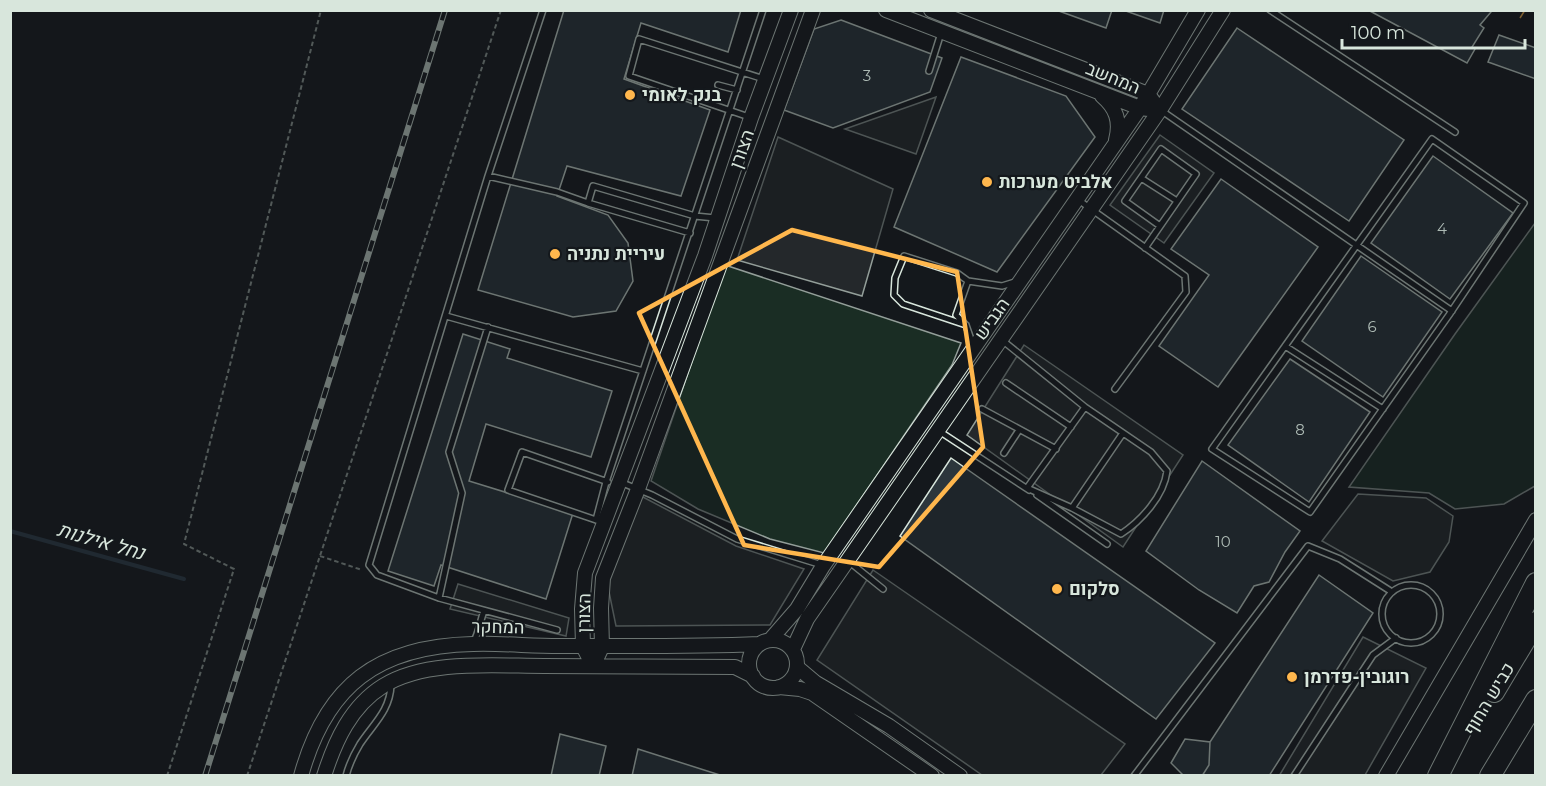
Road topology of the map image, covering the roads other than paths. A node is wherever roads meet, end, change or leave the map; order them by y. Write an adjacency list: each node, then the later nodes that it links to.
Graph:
1 (543, 10): 26 (lane)
2 (763, 10): 14 (lane)
3 (791, 10): 15 (street, הצורן)
4 (813, 10): 61 (street, הצורן)
5 (886, 10): 12 (street, המחשב)
6 (931, 10): 19 (street, המחשב)
7 (1198, 10): 19 (street, הגביש)
8 (1223, 10): 21 (street, הגביש)
9 (1270, 10): 11 (lane)
10 (1285, 10): 11 (lane)
11 (1281, 18): 24 (lane)
12 (941, 32): 13 (lane); 17 (street, המחשב)
13 (929, 71)
14 (743, 72): 15 (lane); 18 (lane); 22 (lane)
15 (765, 80): 23 (street, הצורן)
16 (718, 85): 18 (lane)
17 (1093, 89): 20 (street, המחשב); 25 (street)
18 (737, 90): 22 (lane)
19 (1148, 94): 20 (street, הגביש); 21 (street, המחשב)
20 (1140, 108): 21 (street, המחשב); 25 (street, הגביש)
21 (1160, 110): 31 (street, הגביש); 36 (lane)
22 (729, 111): 23 (lane); 32 (lane)
23 (751, 118): 33 (street, הצורן)
24 (1455, 132)
25 (1114, 146): 28 (street, הגביש)
26 (488, 176): 30 (lane); 41 (lane)
27 (1140, 178): 29 (lane); 29 (lane); 34 (lane)
28 (1077, 199): 31 (lane); 39 (street, הגביש)
29 (1177, 201): 34 (lane)
30 (588, 203): 32 (lane); 35 (lane)
31 (1091, 209): 37 (lane); 44 (street, הגביש)
32 (694, 216): 33 (lane); 35 (lane)
33 (717, 218): 59 (street, הצורן)
34 (1160, 225): 37 (lane)
35 (690, 233): 47 (lane)
36 (1356, 246): 40 (lane); 40 (lane); 45 (lane)
37 (1145, 248): 49 (lane)
38 (969, 281): 39 (lane); 42 (lane); 42 (lane)
39 (1019, 281): 46 (street, הגביש)
40 (1452, 311): 52 (lane)
41 (446, 316): 43 (lane); 71 (lane)
42 (966, 325): 46 (lane)
43 (488, 327): 47 (lane); 71 (lane)
44 (1000, 339): 50 (lane); 54 (street, הגביש)
45 (1285, 346): 52 (lane); 52 (lane)
46 (974, 347): 67 (street, הגביש)
47 (643, 371): 59 (lane)
48 (1006, 383): 53 (lane)
49 (1115, 389)
50 (1085, 408): 53 (lane); 56 (lane)
51 (982, 409): 55 (lane)
52 (1383, 409)
53 (1071, 427): 57 (lane)
54 (937, 430): 60 (lane); 66 (street, הגביש)
55 (1019, 430): 57 (lane); 58 (lane)
56 (1123, 433): 62 (lane); 62 (lane)
57 (1056, 449): 60 (lane)
58 (1004, 453)
59 (613, 482): 61 (lane); 64 (street, הצורן); 64 (lane)
60 (1027, 488): 62 (lane); 65 (lane)
61 (638, 489): 67 (lane); 79 (street, הצורן)
62 (1072, 508)
63 (1536, 520): 95 (street)
64 (600, 522): 78 (street, הצורן)
65 (1107, 544)
66 (847, 560): 69 (lane); 80 (street, הגביש)
67 (823, 566): 76 (street, הגביש)
68 (1536, 583): 96 (highway)
69 (883, 589)
70 (1392, 592): 75 (lane); 75 (lane); 93 (lane)
71 (439, 598): 72 (lane)
72 (484, 611): 74 (lane); 77 (lane)
73 (1536, 622): 97 (highway, כביש החוף)
74 (558, 630)
75 (1396, 638): 94 (lane)
76 (764, 642): 79 (street, המחקר); 80 (street); 83 (street)
77 (472, 644): 78 (street, המחקר); 88 (street, המחקר)
78 (583, 646): 79 (street, המחקר); 81 (street, הצורן)
79 (602, 647): 81 (street, הצורן)
80 (793, 649): 82 (street)
81 (593, 666): 83 (street); 84 (street)
82 (797, 667): 85 (street); 92 (street)
83 (753, 676): 85 (street)
84 (391, 682): 89 (street); 90 (lane)
85 (779, 687): 91 (street)
86 (1536, 700): 98 (highway)
87 (1536, 712): 98 (highway)
88 (302, 776)
89 (324, 776)
90 (346, 776)
91 (932, 776)
92 (960, 776)
93 (1134, 776)
94 (1294, 776)
95 (1386, 776)
96 (1438, 776)
97 (1443, 776)
98 (1491, 776)

